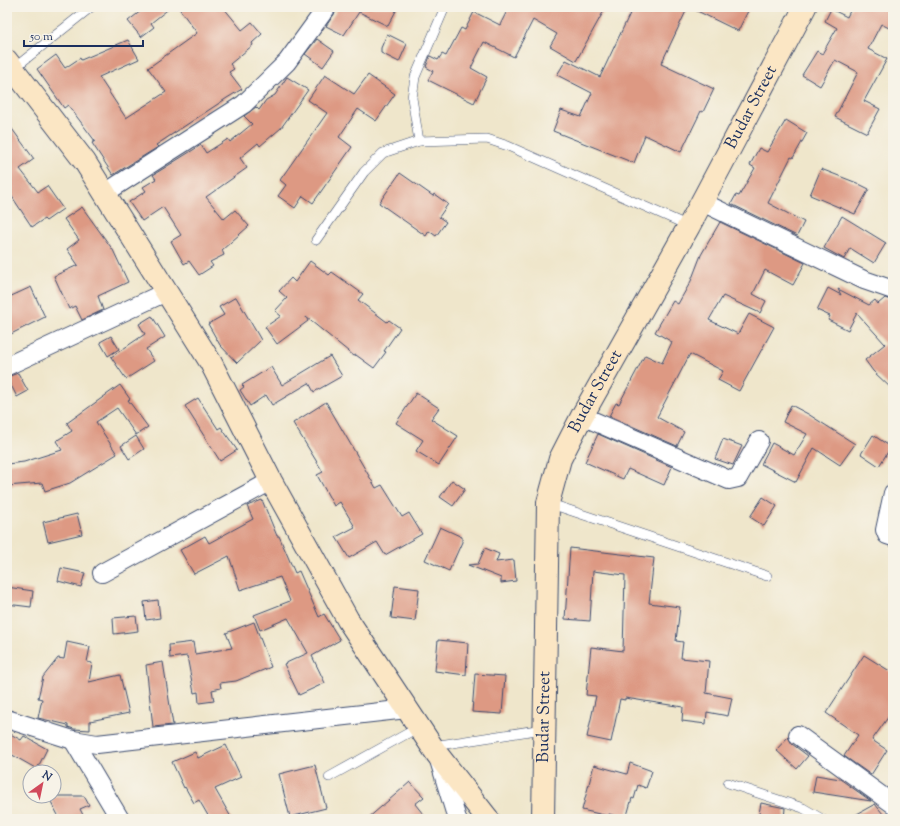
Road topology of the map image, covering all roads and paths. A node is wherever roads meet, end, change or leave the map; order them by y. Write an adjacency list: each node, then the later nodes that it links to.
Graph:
1 (91, 7): 5 (lane)
2 (327, 7): 7 (street)
3 (445, 7): 6 (lane)
4 (806, 7): 8 (main road, Budar Street)
5 (10, 65): 7 (main road)
6 (419, 141): 9 (lane); 10 (lane)
7 (105, 193): 12 (main road)
8 (702, 202): 9 (main road, Budar Street); 11 (street)
9 (689, 226): 14 (main road, Budar Street)
10 (316, 240)
11 (893, 290)
12 (166, 292): 13 (street); 16 (main road)
13 (7, 366)
14 (582, 416): 15 (street); 18 (main road, Budar Street)
15 (759, 441)
16 (271, 480): 20 (street); 22 (main road)
17 (893, 493): 19 (street)
18 (548, 503): 21 (lane); 25 (main road, Budar Street)
19 (893, 537)
20 (102, 573)
21 (767, 576)
22 (407, 709): 24 (main road); 27 (street)
23 (7, 719): 27 (street)
24 (419, 727): 28 (main road); 29 (lane)
25 (544, 729): 28 (lane); 35 (main road, Budar Street)
26 (798, 735): 31 (street)
27 (73, 740): 33 (street)
28 (435, 750): 32 (main road); 34 (street)
29 (329, 777)
30 (728, 783): 36 (lane)
31 (893, 804)
32 (484, 816)
33 (120, 819)
34 (457, 819)
35 (543, 819)
36 (822, 819)

